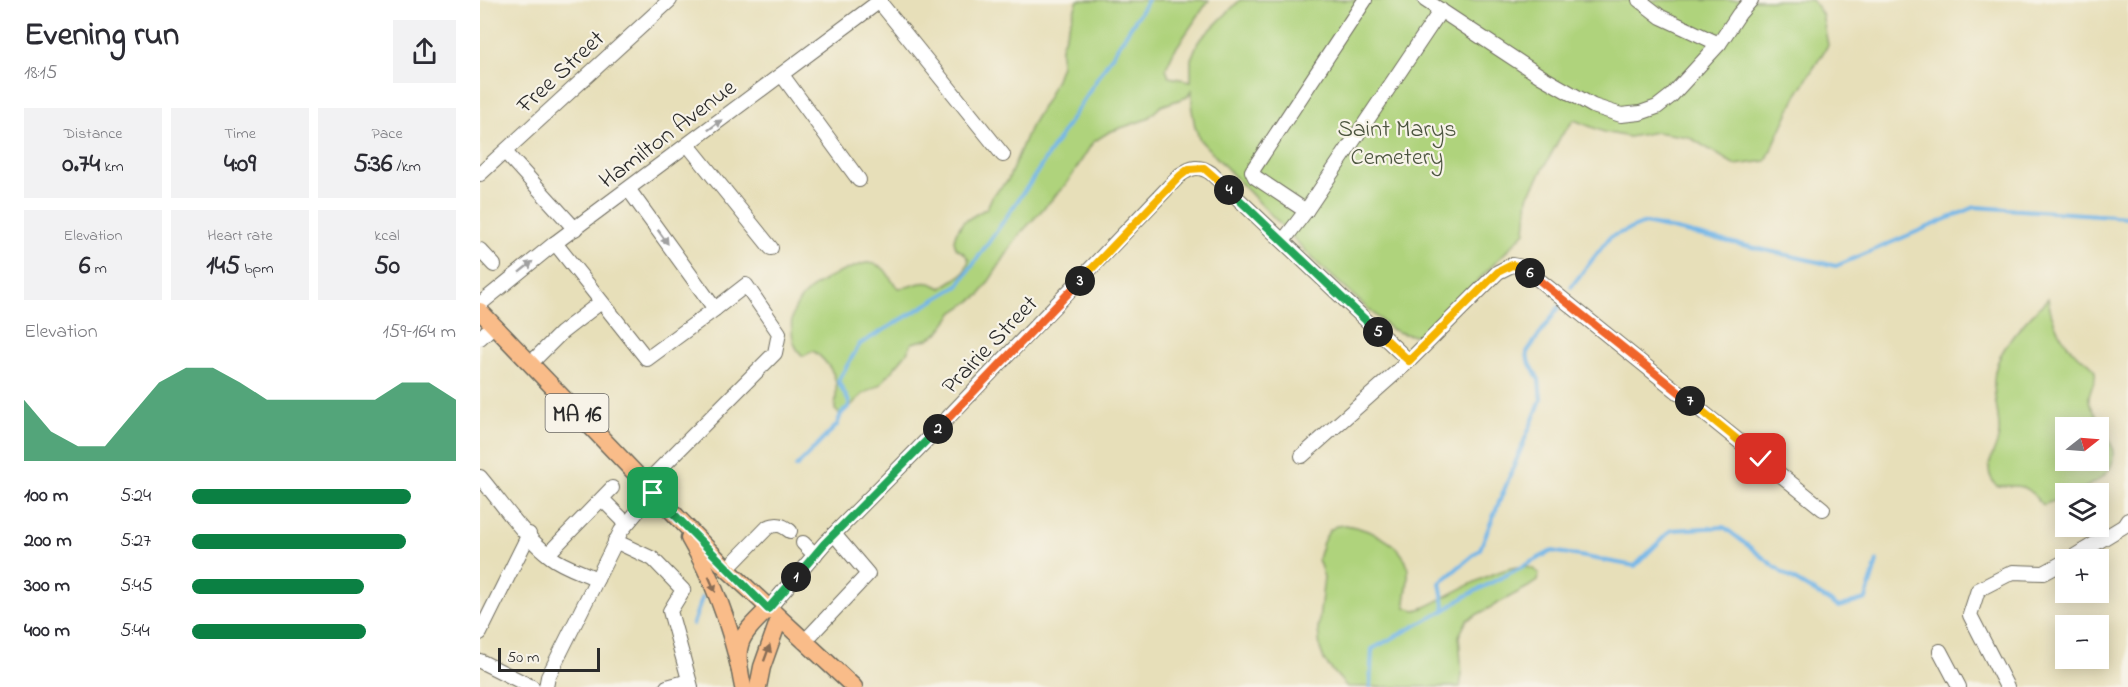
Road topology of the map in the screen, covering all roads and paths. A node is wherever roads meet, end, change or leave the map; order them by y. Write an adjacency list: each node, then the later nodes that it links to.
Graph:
1 (670, 0): 11 (street, Free Street)
2 (880, 0): 9 (street, Hamilton Avenue); 12 (street)
3 (1365, 0): 16 (street)
4 (1425, 0): 7 (street)
5 (1638, 0): 8 (street)
6 (1752, 0): 8 (street)
7 (1441, 10): 8 (street); 16 (street)
8 (1719, 44)
9 (782, 75): 10 (street, Hamilton Avenue, one-way to 9); 14 (street)
10 (688, 145): 15 (street, Hamilton Avenue); 20 (street)
11 (505, 152): 13 (street, Free Street); 17 (street)
12 (1003, 155)
13 (480, 174)
14 (859, 180)
15 (628, 190): 17 (street, Hamilton Avenue); 25 (street, one-way to 25)
16 (1306, 211): 18 (street)
17 (575, 229): 19 (street, Hamilton Avenue)
18 (1282, 241): 29 (street); 42 (street, Prairie Street)
19 (555, 243): 23 (street); 24 (street, Hamilton Avenue, one-way to 19)
20 (771, 248)
21 (480, 250): 22 (street)
22 (494, 265)
23 (601, 302): 25 (street); 30 (street)
24 (480, 303)
25 (715, 309): 34 (street)
26 (480, 311): 27 (main road, MA 16)
27 (494, 326): 28 (street); 30 (main road, MA 16)
28 (480, 338)
29 (1409, 361): 31 (street); 36 (street)
30 (530, 364): 34 (main road, MA 16)
31 (1302, 456)
32 (480, 477): 41 (street)
33 (612, 488): 35 (street)
34 (649, 488): 37 (main road, MA 16); 38 (street)
35 (602, 499): 38 (street); 46 (street)
36 (1823, 509)
37 (674, 514): 49 (main road, MA 16); 56 (main road, one-way to 56)
38 (626, 523): 43 (street)
39 (2126, 523): 45 (street)
40 (790, 531): 49 (street)
41 (529, 534): 46 (street); 52 (street)
42 (834, 534): 47 (street, Prairie Street); 53 (street)
43 (615, 541): 50 (street); 57 (street)
44 (803, 543): 47 (street)
45 (2085, 549)
46 (548, 554): 50 (street)
47 (815, 555): 51 (street, Prairie Street)
48 (2055, 567): 64 (street)
49 (727, 569): 51 (main road, MA 16)
50 (597, 579): 59 (street)
51 (773, 614): 53 (main road, MA 16); 56 (main road); 61 (main road, one-way to 51)
52 (480, 633)
53 (804, 642): 62 (main road, MA 16)
54 (1940, 651): 63 (street)
55 (480, 661): 58 (street)
56 (741, 679)
57 (690, 684): 60 (street)
58 (532, 687)
59 (546, 687)
60 (666, 687)
61 (758, 687)
62 (854, 687)
63 (1959, 687)
64 (2007, 687)

